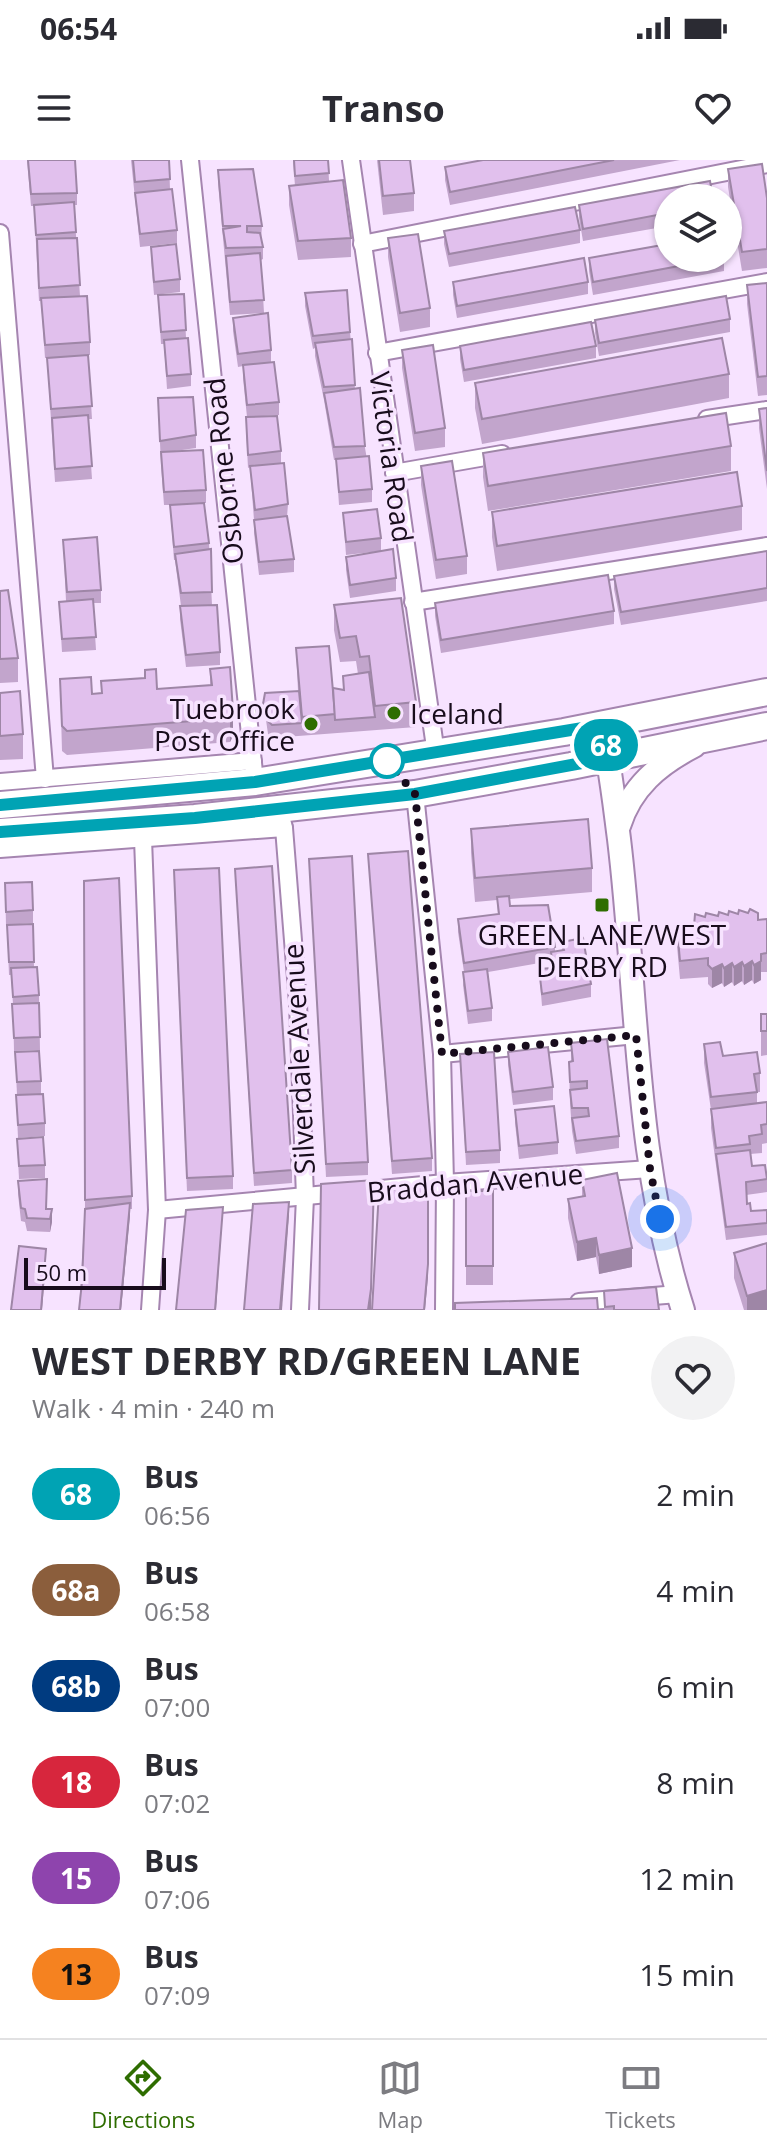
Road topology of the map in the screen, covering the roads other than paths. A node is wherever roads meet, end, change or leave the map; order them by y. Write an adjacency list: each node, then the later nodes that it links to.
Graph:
1 (190, 160): 20 (street, Osborne Road)
2 (351, 160): 5 (street, Victoria Road)
3 (767, 164): 5 (street)
4 (0, 233): 21 (street)
5 (362, 244): 7 (street, Victoria Road)
6 (767, 282): 7 (street)
7 (377, 353): 11 (street, Victoria Road)
8 (767, 410): 9 (street)
9 (691, 422)
10 (520, 451): 11 (street)
11 (394, 473): 13 (street, Victoria Road)
12 (767, 546): 13 (street)
13 (413, 602): 18 (street, Victoria Road)
14 (767, 692): 15 (highway)
15 (601, 725): 18 (highway); 19 (main road)
16 (767, 726): 17 (highway)
17 (708, 738): 19 (highway); 26 (main road)
18 (436, 754): 20 (highway)
19 (609, 758): 23 (highway); 26 (main road)
20 (254, 772): 21 (street); 24 (highway)
21 (45, 779): 22 (street)
22 (0, 782)
23 (415, 794): 25 (highway); 31 (street)
24 (0, 805)
25 (282, 818): 27 (highway); 28 (street); 34 (street, Silverdale Avenue)
26 (618, 831): 30 (main road)
27 (0, 832)
28 (143, 839): 29 (street); 35 (street)
29 (0, 849)
30 (636, 1035): 31 (street); 32 (main road)
31 (442, 1054): 33 (street)
32 (650, 1169): 33 (street, Braddan Avenue); 36 (main road)
33 (445, 1183): 34 (street, Braddan Avenue); 40 (street)
34 (305, 1197): 35 (street, Braddan Avenue); 39 (street, Silverdale Avenue)
35 (157, 1210): 38 (street)
36 (680, 1302): 37 (street)
37 (559, 1303)
38 (150, 1310)
39 (300, 1310)
40 (444, 1310)

